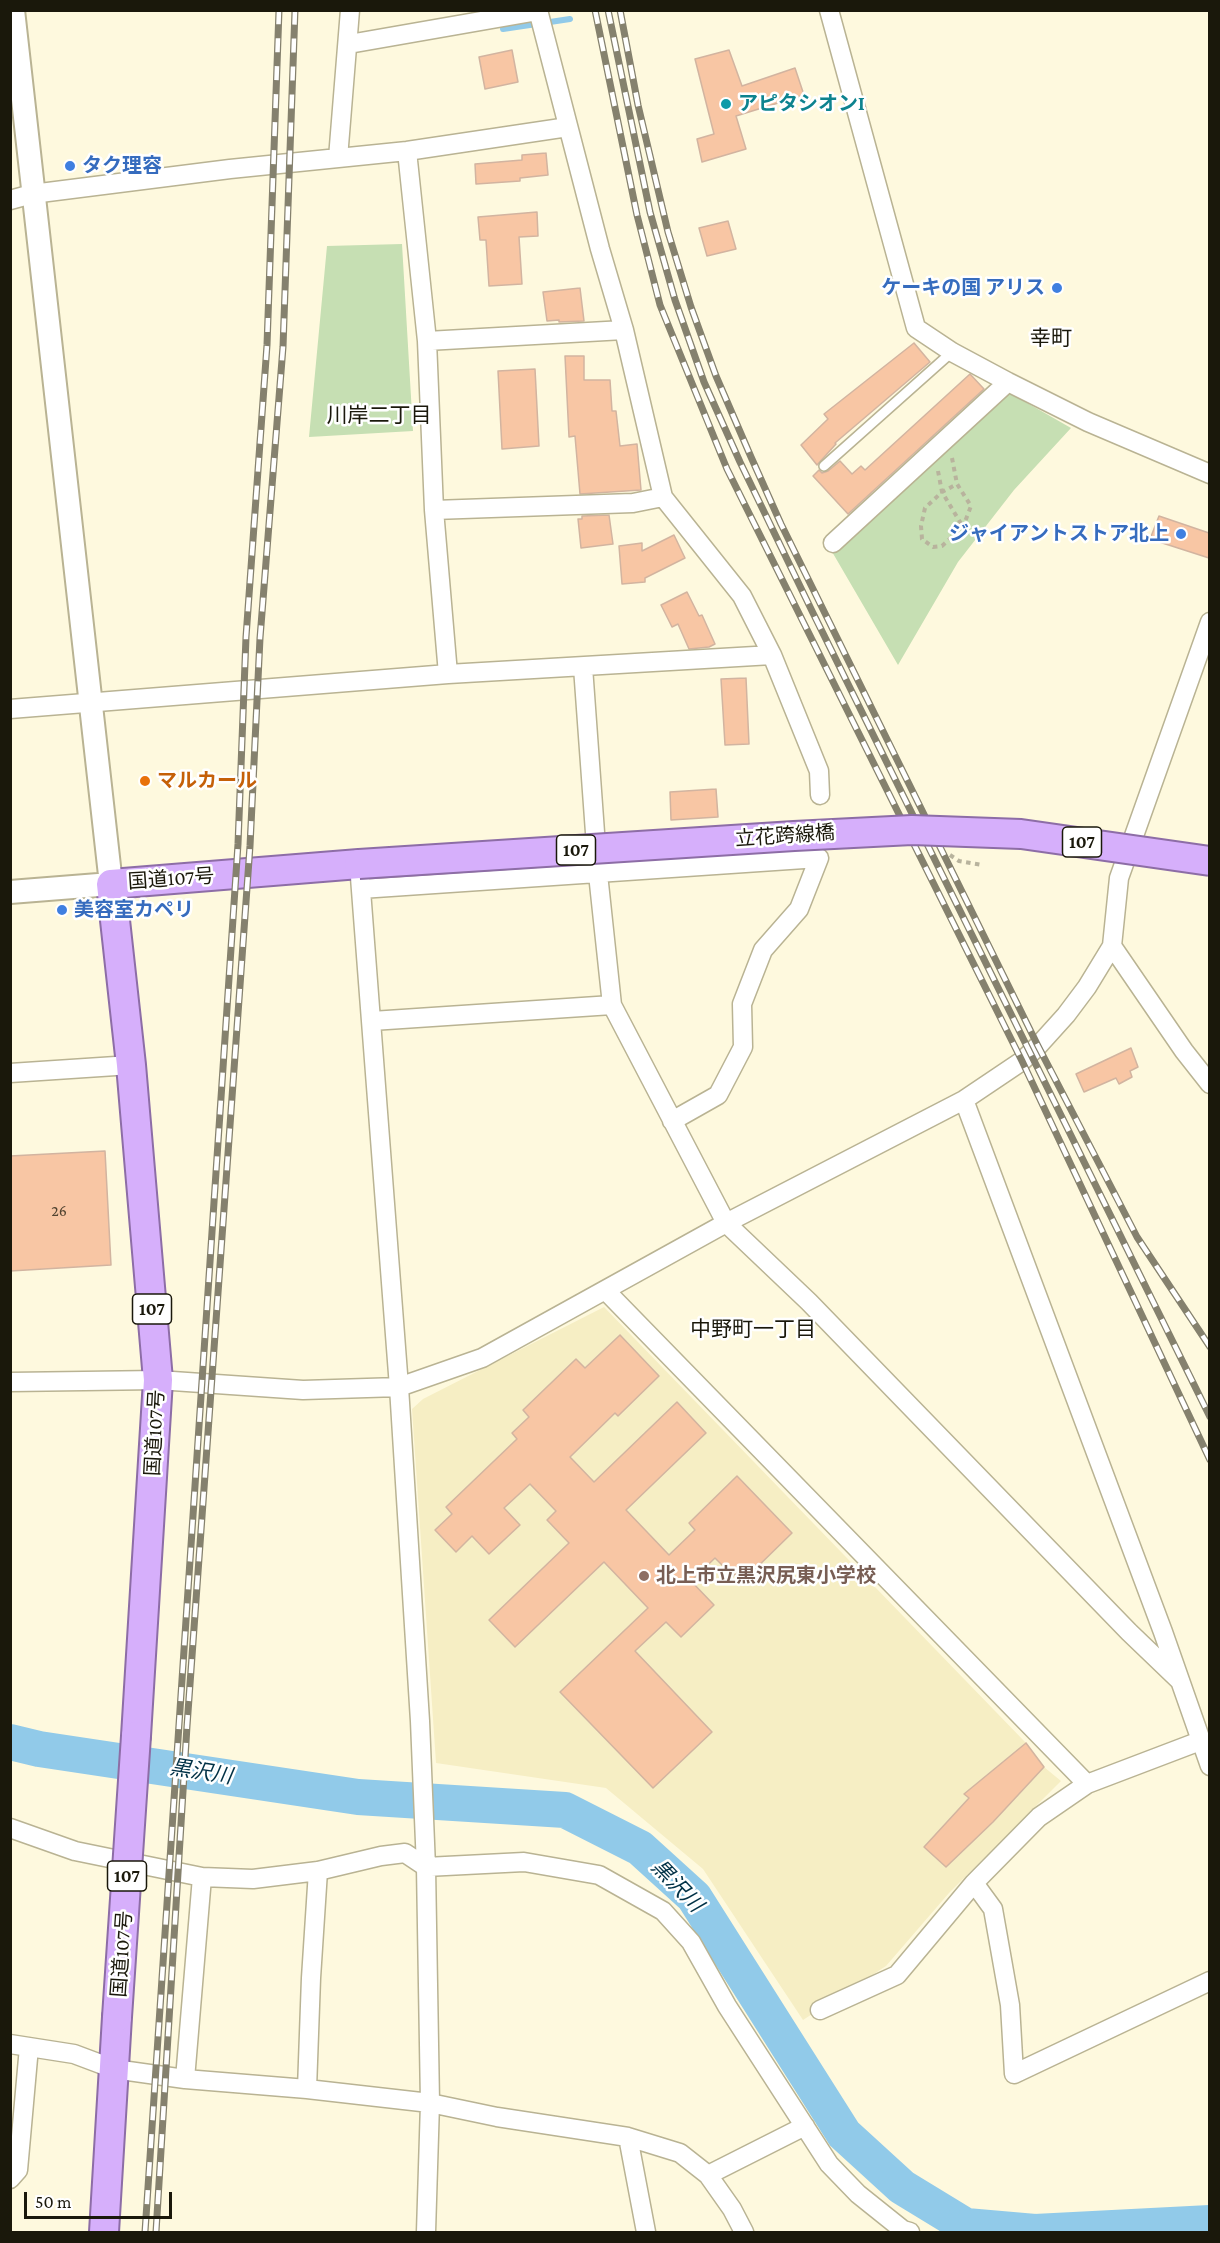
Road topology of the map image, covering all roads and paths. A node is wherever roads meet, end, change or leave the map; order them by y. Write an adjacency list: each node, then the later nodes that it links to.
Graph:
1 (13, 10): 9 (street)
2 (351, 10): 5 (street)
3 (829, 10): 12 (street)
4 (538, 11): 5 (street); 6 (street)
5 (349, 44): 8 (street)
6 (568, 127): 7 (street); 10 (street)
7 (407, 151): 8 (street); 11 (street)
8 (338, 158): 9 (street)
9 (21, 197): 27 (street)
10 (624, 330): 11 (street); 19 (street)
11 (427, 341): 20 (street)
12 (952, 352): 13 (street); 15 (lane)
13 (1008, 382): 14 (street); 16 (street)
14 (955, 431): 17 (path); 22 (street)
15 (824, 466)
16 (1209, 474)
17 (957, 484): 18 (path); 21 (path)
18 (942, 492): 21 (path); 21 (path)
19 (663, 497): 20 (street); 24 (street)
20 (434, 510): 26 (street)
21 (963, 527)
22 (832, 543)
23 (1209, 622): 35 (street)
24 (772, 655): 25 (street); 29 (street)
25 (583, 667): 26 (street); 31 (street)
26 (448, 674): 27 (street)
27 (89, 702): 28 (street); 33 (street)
28 (10, 709)
29 (820, 795)
30 (1209, 861): 32 (highway, 立花跨線橋 / 107, bridge)
31 (598, 874): 32 (street); 36 (street); 42 (street)
32 (360, 877): 33 (highway, 国道107号 / 107); 37 (street)
33 (111, 884): 34 (street); 38 (highway, 国道107号 / 107)
34 (10, 892)
35 (1112, 946): 40 (street); 41 (street)
36 (612, 1005): 37 (street); 42 (street)
37 (372, 1021): 47 (street)
38 (131, 1065): 39 (street); 45 (highway, 国道107号 / 107)
39 (10, 1073)
40 (1209, 1084)
41 (964, 1100): 43 (street); 48 (street)
42 (672, 1121): 43 (street)
43 (726, 1222): 44 (street); 48 (street)
44 (606, 1291): 47 (street); 51 (street)
45 (158, 1380): 46 (street); 47 (street); 61 (highway, 国道107号 / 107, bridge)
46 (10, 1382)
47 (399, 1387): 53 (street)
48 (1179, 1680): 49 (street)
49 (1200, 1741): 50 (street); 51 (street)
50 (1209, 1766)
51 (1087, 1784): 56 (street)
52 (10, 1828): 55 (street)
53 (426, 1858): 54 (street); 64 (street); 65 (street)
54 (318, 1871): 55 (street); 63 (street)
55 (202, 1877): 62 (street)
56 (974, 1883): 57 (street); 58 (street)
57 (1209, 1981)
58 (820, 2010)
59 (10, 2044): 60 (street)
60 (29, 2047): 61 (street); 68 (street)
61 (114, 2069): 62 (street); 69 (highway, 国道107号 / 107)
62 (185, 2079): 63 (street)
63 (307, 2089): 64 (street)
64 (430, 2103): 66 (street); 70 (street)
65 (805, 2126): 67 (street); 73 (street)
66 (628, 2137): 67 (street); 71 (street)
67 (708, 2175): 72 (street)
68 (10, 2179)
69 (104, 2232)
70 (426, 2232)
71 (646, 2232)
72 (744, 2232)
73 (910, 2232)

